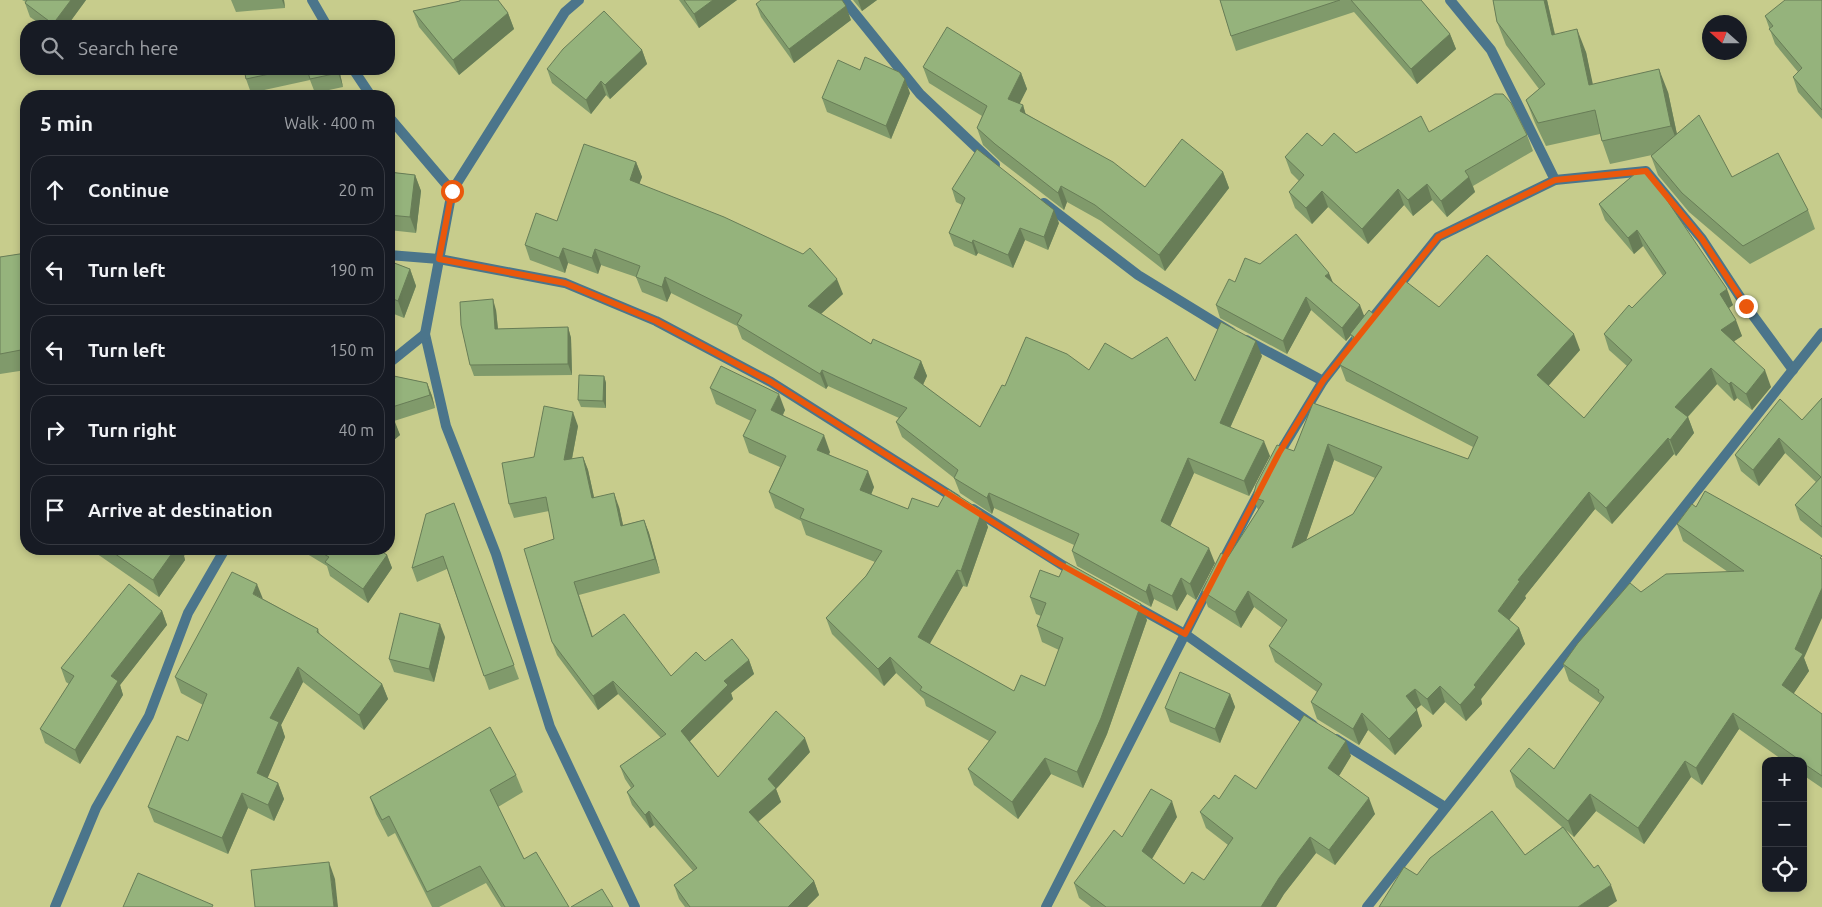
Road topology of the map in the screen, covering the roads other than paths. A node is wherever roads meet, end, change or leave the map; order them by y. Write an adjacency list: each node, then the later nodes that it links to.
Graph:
1 (312, 0): 5 (street)
2 (580, 0): 11 (street)
3 (844, 0): 9 (street)
4 (1450, 0): 10 (street)
5 (324, 20)
6 (356, 75): 7 (street)
7 (367, 90)
8 (395, 125): 11 (street)
9 (1004, 172)
10 (1555, 180): 18 (street); 19 (street)
11 (452, 191): 14 (street)
12 (1035, 196): 19 (street)
13 (395, 255): 14 (street)
14 (439, 259): 16 (street); 21 (street)
15 (1822, 332): 18 (street)
16 (425, 334): 17 (street); 26 (street)
17 (395, 358)
18 (1792, 370): 24 (street)
19 (1323, 381): 23 (street)
20 (221, 555): 25 (street)
21 (1082, 576)
22 (1125, 601): 23 (street)
23 (1185, 634): 24 (street); 27 (street)
24 (1445, 807): 28 (street)
25 (55, 907)
26 (635, 907)
27 (1046, 907)
28 (1367, 907)

